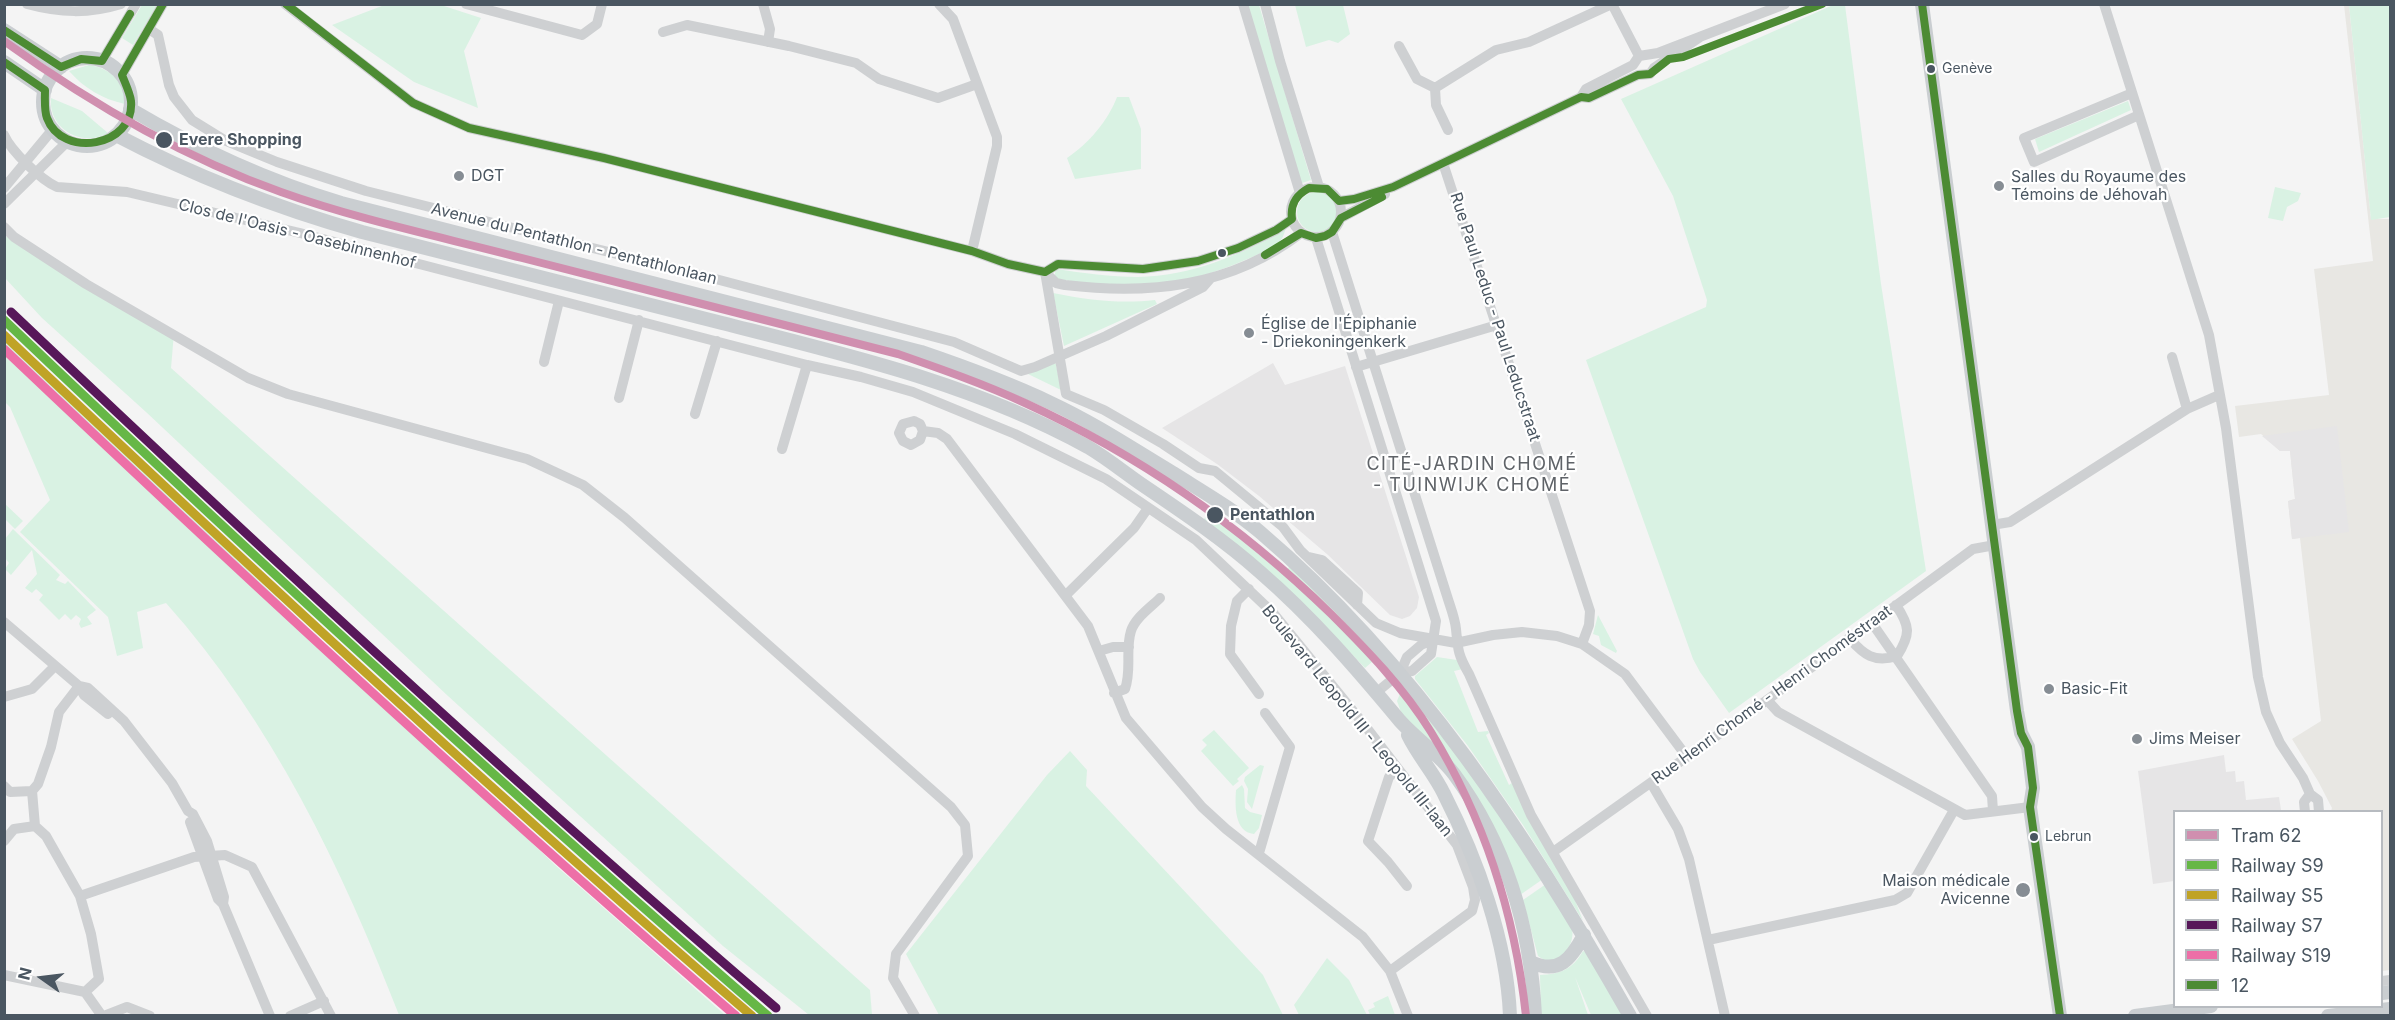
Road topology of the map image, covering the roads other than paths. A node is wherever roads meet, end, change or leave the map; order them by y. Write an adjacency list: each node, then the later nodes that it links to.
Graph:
1 (27, 4): 2 (street)
2 (121, 4)
3 (136, 4): 22 (street)
4 (163, 4): 16 (street)
5 (466, 4): 6 (street)
6 (602, 4)
7 (763, 4): 20 (street)
8 (939, 4): 28 (street)
9 (1243, 4): 45 (street)
10 (1265, 4): 42 (street)
11 (1612, 4): 24 (street); 29 (street)
12 (1785, 4): 19 (street)
13 (1922, 4): 77 (main road)
14 (2104, 4): 31 (street)
15 (287, 5): 54 (street)
16 (149, 29): 27 (street); 61 (street, Avenue du Pentathlon - Pentathlonlaan)
17 (4, 30): 25 (main road)
18 (663, 32): 20 (street)
19 (1700, 37): 24 (street); 26 (street)
20 (768, 42): 28 (street)
21 (1400, 46): 29 (street)
22 (102, 61): 25 (main road); 27 (main road)
23 (4, 62): 30 (main road)
24 (1639, 63): 26 (street); 26 (street); 40 (street)
25 (61, 67): 30 (main road)
26 (1654, 68)
27 (122, 75): 32 (main road)
28 (977, 84): 54 (street)
29 (1435, 88): 35 (street)
30 (45, 90): 34 (main road)
31 (2132, 93): 33 (street); 33 (street)
32 (130, 110): 37 (main road); 93 (main road)
33 (2139, 115): 69 (street)
34 (53, 129): 38 (main road); 39 (street)
35 (1448, 130)
36 (4, 135): 39 (street, Clos de l'Oasis - Oasebinnenhof)
37 (116, 135): 38 (main road); 64 (main road, Boulevard Léopold III - Leopold III-laan)
38 (68, 141): 41 (street)
39 (26, 161): 41 (street, Clos de l'Oasis - Oasebinnenhof); 44 (street)
40 (1443, 163): 43 (street); 59 (street, Rue Paul Leduc - Paul Leducstraat)
41 (37, 173): 47 (street); 57 (street, Clos de l'Oasis - Oasebinnenhof)
42 (1319, 187): 45 (street); 46 (street)
43 (1393, 187): 46 (street); 48 (street)
44 (4, 188)
45 (1300, 193): 49 (street)
46 (1339, 201): 48 (street)
47 (4, 204)
48 (1341, 218): 51 (street)
49 (1292, 219): 52 (street); 55 (street)
50 (4, 227): 135 (street)
51 (1332, 232): 53 (street); 65 (street)
52 (1301, 233): 53 (street); 56 (street)
53 (1316, 238): 67 (street)
54 (972, 250): 55 (street)
55 (1045, 272): 56 (street); 61 (street)
56 (1210, 279): 61 (street, Avenue du Pentathlon - Pentathlonlaan)
57 (559, 301): 58 (street, Clos de l'Oasis - Oasebinnenhof); 63 (street)
58 (639, 320): 60 (street, Clos de l'Oasis - Oasebinnenhof); 71 (street)
59 (1497, 325): 65 (street); 88 (street, Rue Paul Leduc - Paul Leducstraat)
60 (717, 341): 66 (street, Clos de l'Oasis - Oasebinnenhof); 73 (street)
61 (1059, 356): 86 (street)
62 (2172, 357): 72 (street)
63 (544, 362)
64 (877, 363): 68 (street); 95 (main road, Boulevard Léopold III - Leopold III-laan)
65 (1373, 363): 67 (street); 87 (street)
66 (807, 365): 68 (street, Clos de l'Oasis - Oasebinnenhof); 75 (street)
67 (1356, 367): 86 (street)
68 (861, 377): 70 (street, Clos de l'Oasis - Oasebinnenhof)
69 (2219, 395): 72 (street); 107 (street)
70 (924, 396): 76 (street, Boulevard Léopold III - Leopold III-laan)
71 (619, 398)
72 (2187, 409): 77 (street)
73 (695, 414)
74 (923, 431): 80 (street)
75 (782, 449)
76 (1148, 508): 79 (street, Boulevard Léopold III - Leopold III-laan); 80 (street)
77 (1992, 525): 78 (main road)
78 (1995, 545): 82 (street, Rue Henri Chomé - Henri Choméstraat); 108 (main road)
79 (1249, 589): 97 (street); 103 (street, Boulevard Léopold III - Leopold III-laan)
80 (1066, 595): 90 (street)
81 (1160, 598): 89 (street)
82 (1896, 605): 84 (street, Rue Henri Chomé - Henri Choméstraat); 91 (street)
83 (4, 622): 92 (street)
84 (1872, 623): 85 (street, Rue Henri Chomé - Henri Choméstraat); 91 (street)
85 (1850, 638): 91 (street); 99 (street, Rue Henri Chomé - Henri Choméstraat)
86 (1433, 639): 87 (street); 93 (street)
87 (1456, 643): 88 (street); 115 (street)
88 (1582, 644): 102 (street)
89 (1129, 647): 90 (street); 96 (street)
90 (1099, 651): 96 (street)
91 (1897, 656): 112 (street)
92 (55, 666): 94 (street); 98 (street)
93 (1400, 673): 95 (street); 121 (main road)
94 (79, 686): 106 (street); 117 (street)
95 (1377, 692): 101 (main road, Boulevard Léopold III - Leopold III-laan)
96 (1114, 693): 116 (street)
97 (1258, 694)
98 (4, 697)
99 (1767, 700): 102 (street, Rue Henri Chomé - Henri Choméstraat); 109 (street)
100 (1265, 713): 116 (street)
101 (1404, 725): 123 (main road, Boulevard Léopold III - Leopold III-laan); 137 (main road, Boulevard Léopold III - Leopold III-laan)
102 (1687, 757): 104 (street, Rue Henri Chomé - Henri Choméstraat)
103 (1397, 769): 118 (street); 124 (street, Boulevard Léopold III - Leopold III-laan)
104 (1651, 783): 115 (street, Rue Henri Chomé - Henri Choméstraat); 122 (street)
105 (7, 789): 106 (street)
106 (32, 791): 113 (street)
107 (2310, 794): 110 (street); 111 (street)
108 (2030, 807): 112 (street); 142 (main road)
109 (1954, 810): 112 (street); 122 (street)
110 (2305, 810)
111 (2319, 810)
112 (1993, 811)
113 (35, 826): 114 (street); 119 (street)
114 (4, 841)
115 (1553, 852): 120 (street)
116 (1259, 853): 124 (street)
117 (208, 856): 119 (street); 127 (street); 132 (street)
118 (1407, 886)
119 (80, 896): 126 (street)
120 (1590, 918): 121 (street); 140 (street)
121 (1584, 935): 123 (main road); 139 (main road)
122 (1708, 940): 141 (street)
123 (1531, 962): 138 (main road, Boulevard Léopold III - Leopold III-laan)
124 (1390, 971): 136 (street)
125 (4, 975): 126 (street)
126 (85, 992): 130 (street)
127 (324, 1001): 133 (street); 134 (street)
128 (2196, 1008): 143 (main road)
129 (2391, 1008): 144 (main road)
130 (103, 1016): 131 (street)
131 (150, 1016)
132 (270, 1016)
133 (290, 1016)
134 (331, 1016)
135 (915, 1016)
136 (1408, 1016)
137 (1510, 1016)
138 (1535, 1016)
139 (1630, 1016)
140 (1647, 1016)
141 (1725, 1016)
142 (2060, 1016)
143 (2135, 1016)
144 (2328, 1016)

